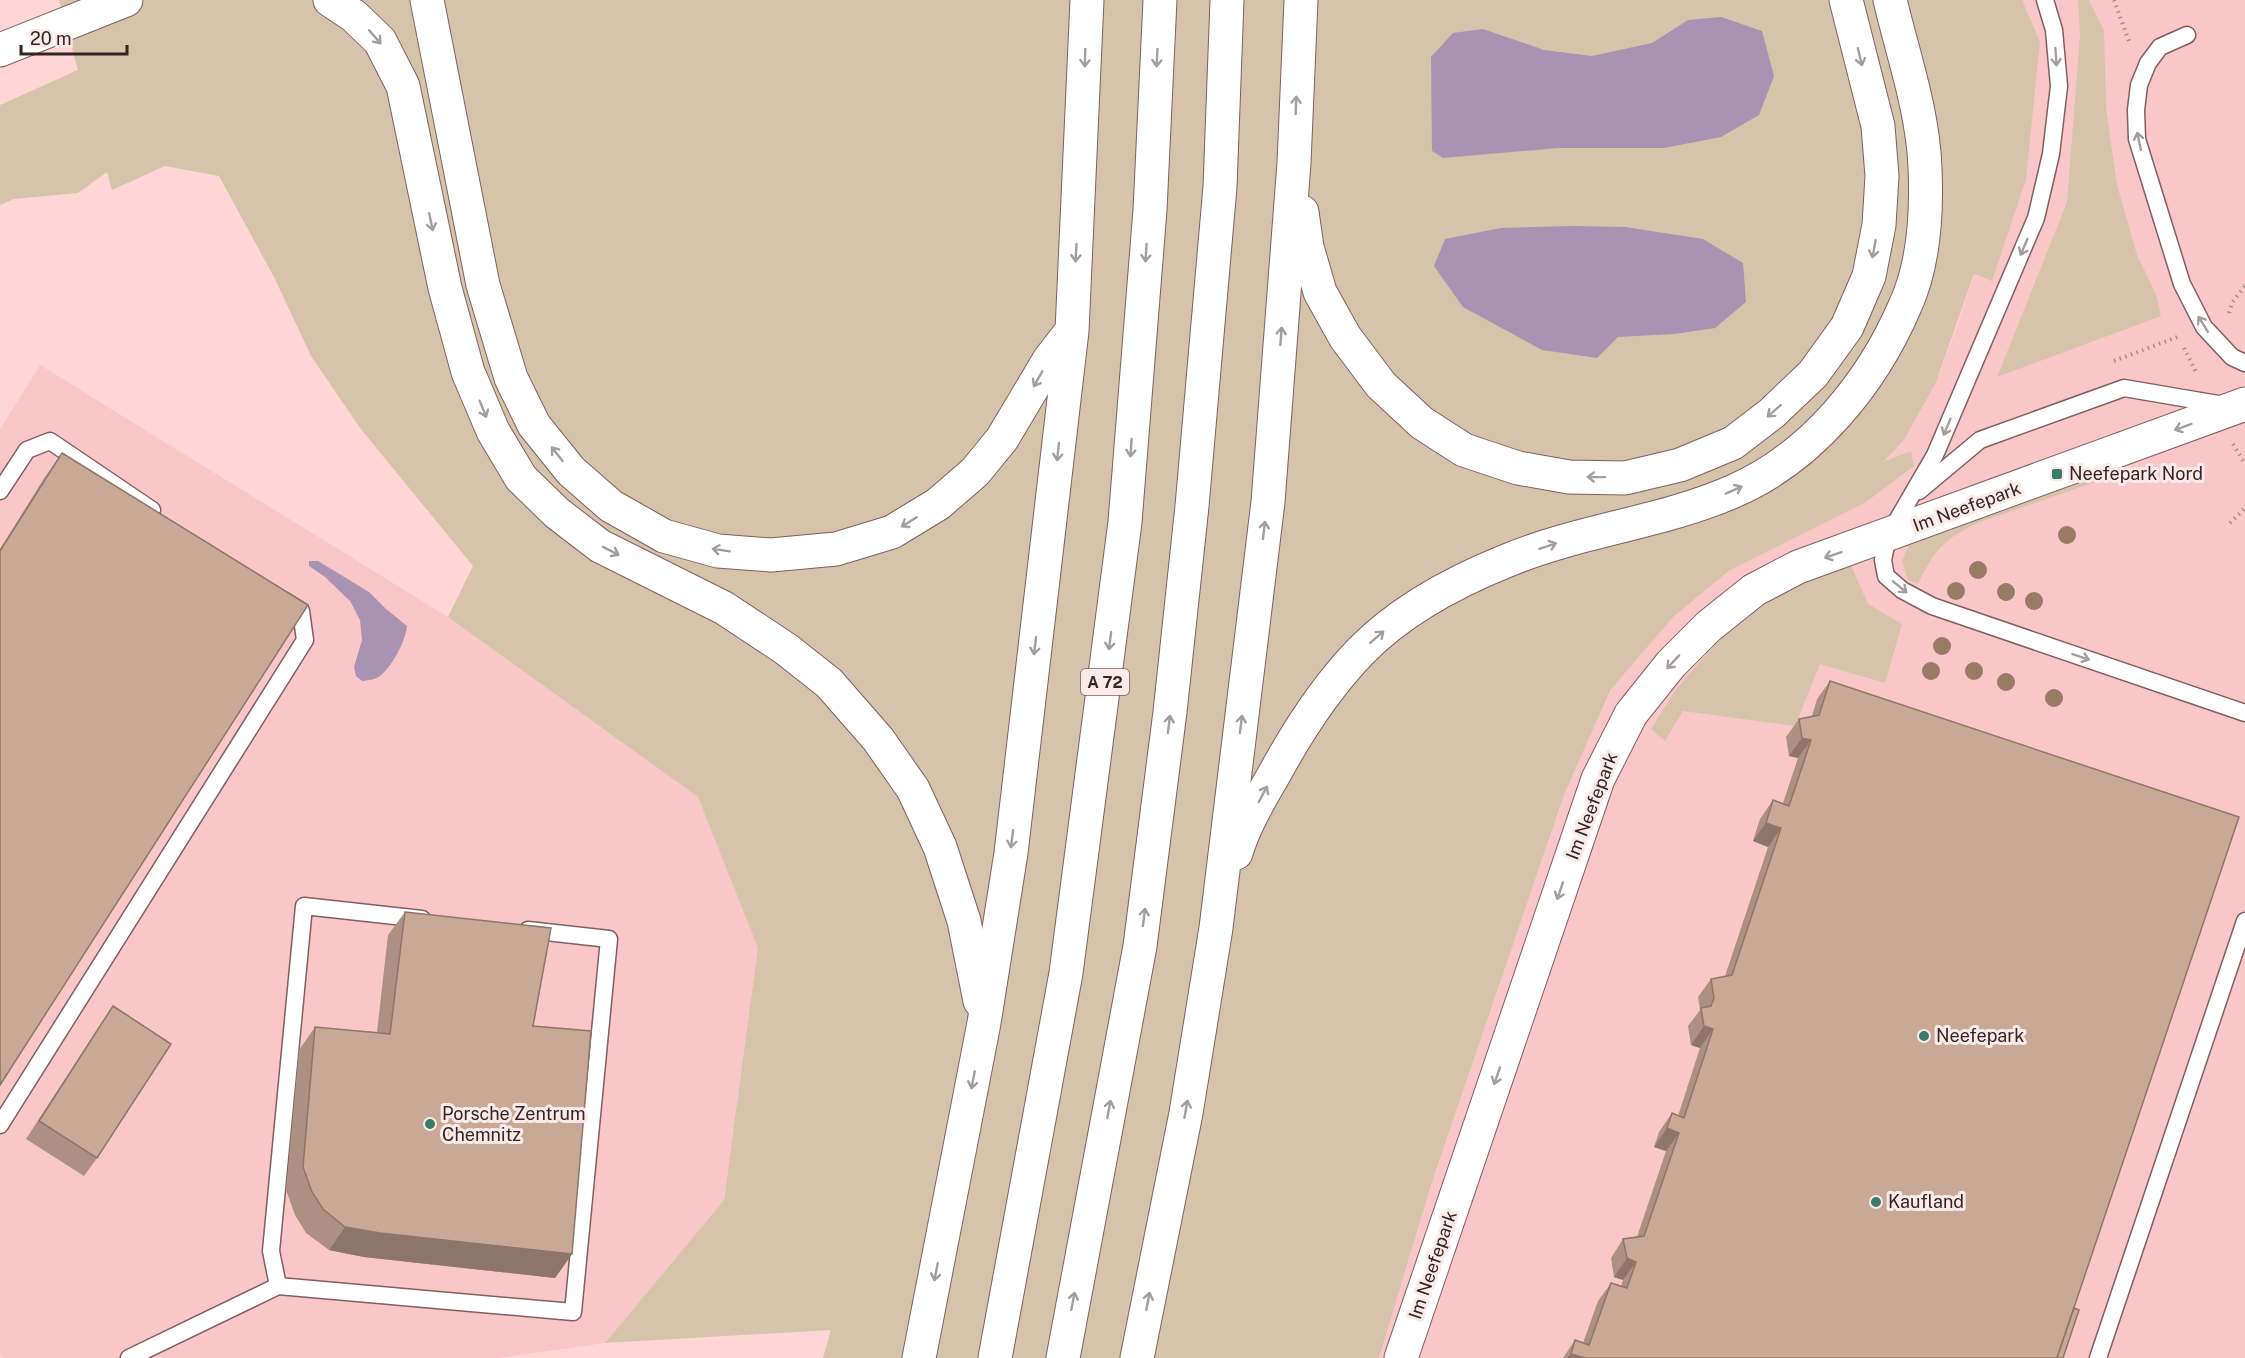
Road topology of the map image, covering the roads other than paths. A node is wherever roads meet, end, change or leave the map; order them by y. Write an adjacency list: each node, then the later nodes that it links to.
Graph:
1 (126, 0): 12 (main road)
2 (330, 0): 27 (main road, one-way to 27)
3 (427, 0): 14 (main road, one-way to 3)
4 (1087, 0): 14 (main road, one-way to 14)
5 (1160, 0): 32 (main road, A 72, one-way to 32)
6 (1227, 0): 33 (main road, one-way to 6)
7 (1300, 0): 13 (main road, one-way to 7)
8 (1846, 0): 13 (main road, one-way to 13)
9 (1890, 0): 25 (main road, one-way to 9)
10 (2045, 0): 18 (lane, one-way to 18)
11 (2187, 35): 15 (lane, one-way to 11)
12 (0, 50)
13 (1294, 163): 25 (main road, one-way to 13)
14 (1072, 331): 27 (main road, one-way to 27)
15 (2245, 363)
16 (2241, 406): 18 (lane); 20 (main road, Im Neefepark, one-way to 20)
17 (0, 491): 19 (lane)
18 (1911, 498): 20 (lane)
19 (166, 520)
20 (1888, 536): 22 (lane, one-way to 22); 35 (main road, Im Neefepark, one-way to 35)
21 (272, 592): 28 (lane)
22 (2245, 713)
23 (433, 920): 29 (lane)
24 (2245, 921): 36 (lane)
25 (1216, 928): 34 (main road, one-way to 25)
26 (515, 929): 29 (lane)
27 (984, 1023): 31 (main road, one-way to 31)
28 (0, 1125)
29 (278, 1286): 30 (lane)
30 (129, 1358)
31 (919, 1358)
32 (994, 1358)
33 (1063, 1358)
34 (1137, 1358)
35 (1401, 1358)
36 (2098, 1358)

